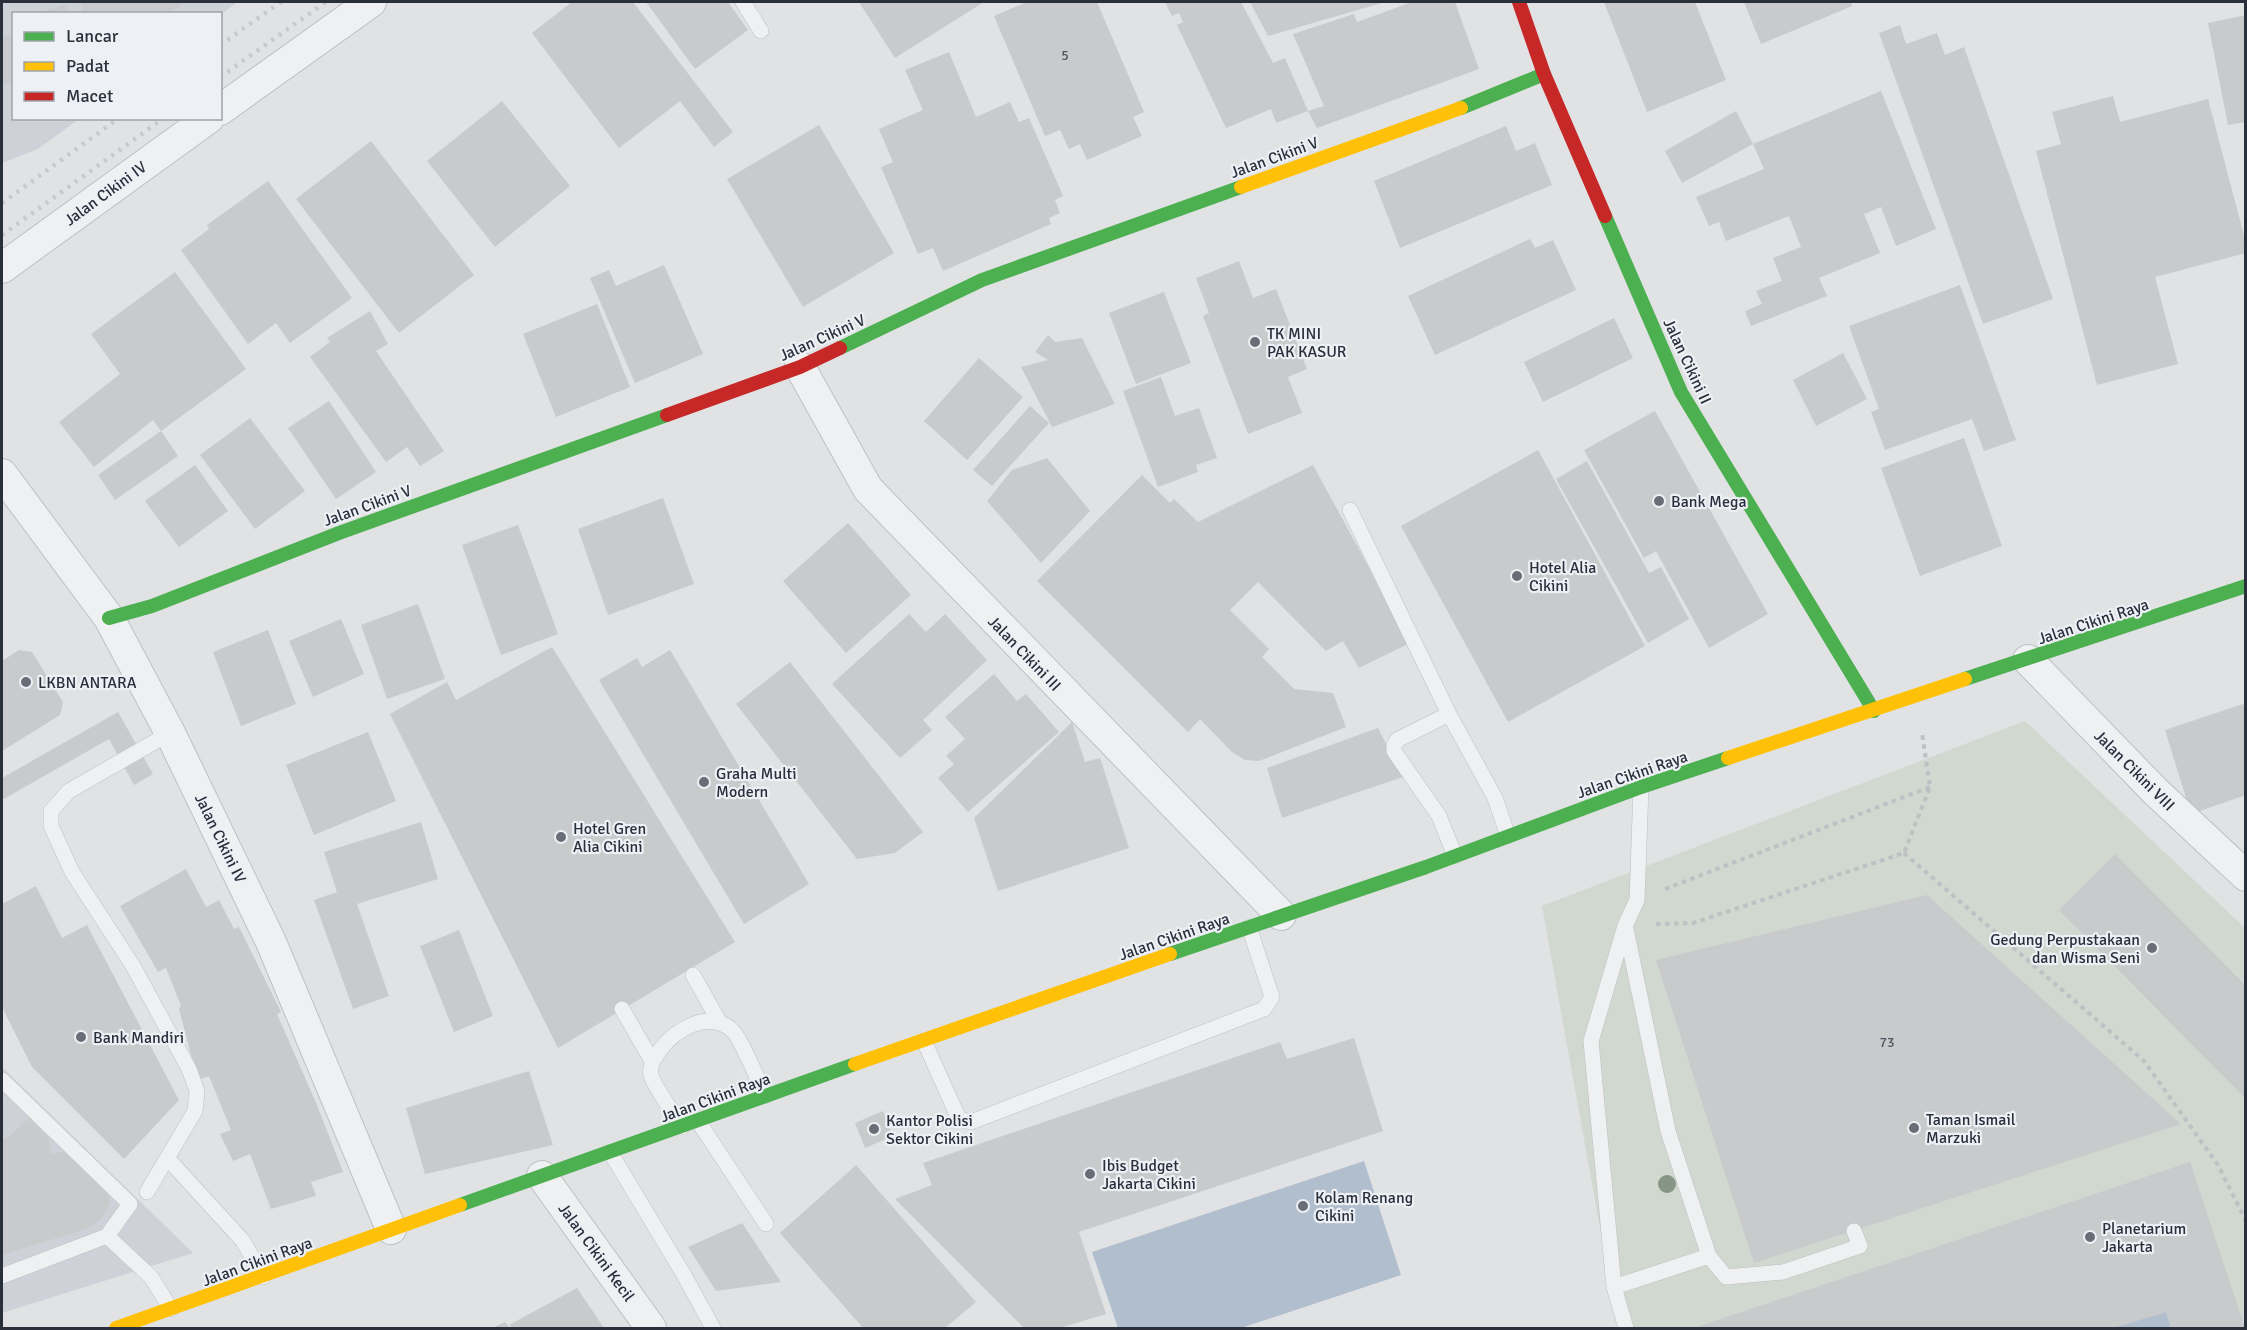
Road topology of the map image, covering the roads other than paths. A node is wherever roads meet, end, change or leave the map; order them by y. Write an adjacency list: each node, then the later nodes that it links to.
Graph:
1 (371, 2): 6 (street)
2 (743, 2): 4 (lane)
3 (1519, 2): 5 (main road, Jalan Cikini II)
4 (760, 31)
5 (1544, 74): 9 (main road, Jalan Cikini V); 15 (main road, Jalan Cikini II)
6 (222, 109)
7 (205, 120): 8 (street, Jalan Cikini IV)
8 (2, 268)
9 (800, 367): 13 (main road, Jalan Cikini V); 22 (street, Jalan Cikini III)
10 (2, 474): 13 (street, Jalan Cikini IV)
11 (1350, 510): 16 (lane)
12 (2246, 586): 14 (main road, Jalan Cikini Raya)
13 (109, 618): 17 (street, Jalan Cikini IV)
14 (2028, 660): 15 (main road, Jalan Cikini Raya); 21 (street, Jalan Cikini VIII)
15 (1874, 711): 18 (main road, Jalan Cikini Raya)
16 (1449, 714): 19 (lane); 20 (lane)
17 (170, 733): 35 (lane); 39 (street, Jalan Cikini IV)
18 (1641, 787): 19 (main road, Jalan Cikini Raya); 23 (lane)
19 (1508, 836): 20 (main road, Jalan Cikini Raya)
20 (1455, 856): 22 (main road, Jalan Cikini Raya)
21 (2246, 876)
22 (1281, 915): 24 (main road, Jalan Cikini Raya)
23 (1625, 926): 42 (lane); 45 (lane)
24 (1249, 927): 28 (main road, Jalan Cikini Raya); 28 (lane)
25 (693, 975): 27 (lane)
26 (622, 1009): 29 (lane)
27 (720, 1023): 29 (lane); 31 (lane)
28 (924, 1041): 31 (main road, Jalan Cikini Raya)
29 (652, 1061): 33 (lane)
30 (2, 1080): 41 (lane)
31 (765, 1096): 32 (main road, Jalan Cikini Raya)
32 (698, 1121): 33 (main road, Jalan Cikini Raya); 38 (lane)
33 (682, 1127): 34 (main road, Jalan Cikini Raya)
34 (610, 1152): 36 (main road, Jalan Cikini Raya); 49 (lane)
35 (168, 1160): 37 (lane); 44 (lane)
36 (542, 1176): 39 (main road, Jalan Cikini Raya); 48 (street, Jalan Cikini Kecil)
37 (147, 1192)
38 (766, 1224)
39 (391, 1229): 44 (main road, Jalan Cikini Raya)
40 (1854, 1231): 42 (lane)
41 (107, 1236): 43 (lane); 46 (lane)
42 (1709, 1256): 45 (lane)
43 (2, 1276)
44 (263, 1277): 46 (main road, Jalan Cikini Raya)
45 (1614, 1287): 50 (lane)
46 (171, 1309): 47 (main road, Jalan Cikini Raya)
47 (116, 1329)
48 (651, 1329)
49 (713, 1329)
50 (1626, 1329)

